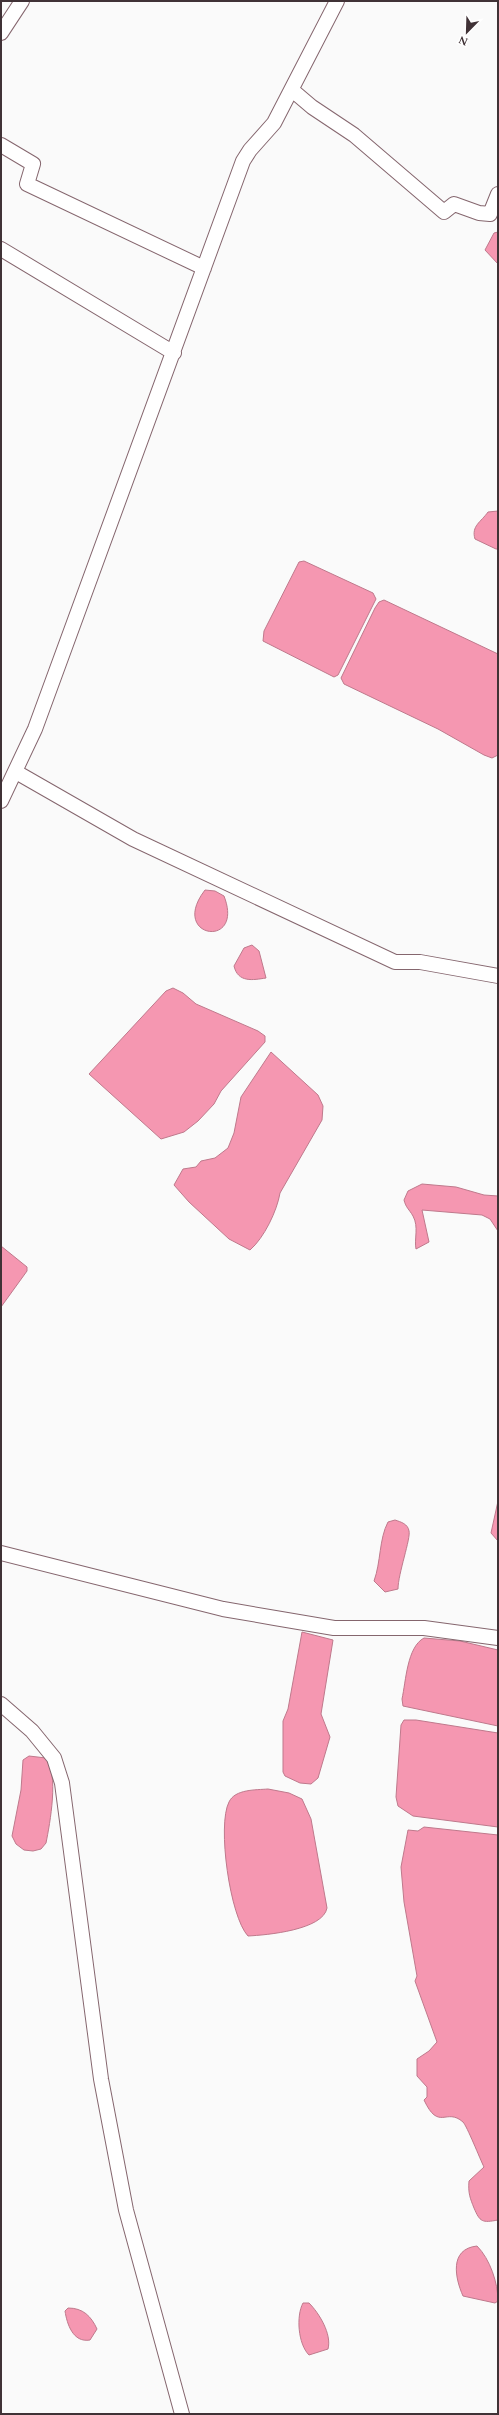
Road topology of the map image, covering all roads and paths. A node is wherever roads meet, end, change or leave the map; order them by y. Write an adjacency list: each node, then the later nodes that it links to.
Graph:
1 (22, 1): 3 (street)
2 (337, 1): 4 (street)
3 (1, 33)
4 (292, 90): 6 (street); 8 (street)
5 (1, 145): 8 (street)
6 (498, 194)
7 (1, 249): 9 (street)
8 (204, 268): 9 (street)
9 (174, 353): 10 (street)
10 (16, 772): 11 (street); 12 (street)
11 (1, 801)
12 (498, 976)
13 (1, 1553): 14 (street)
14 (498, 1638)
15 (1, 1704): 16 (street)
16 (182, 2414)

